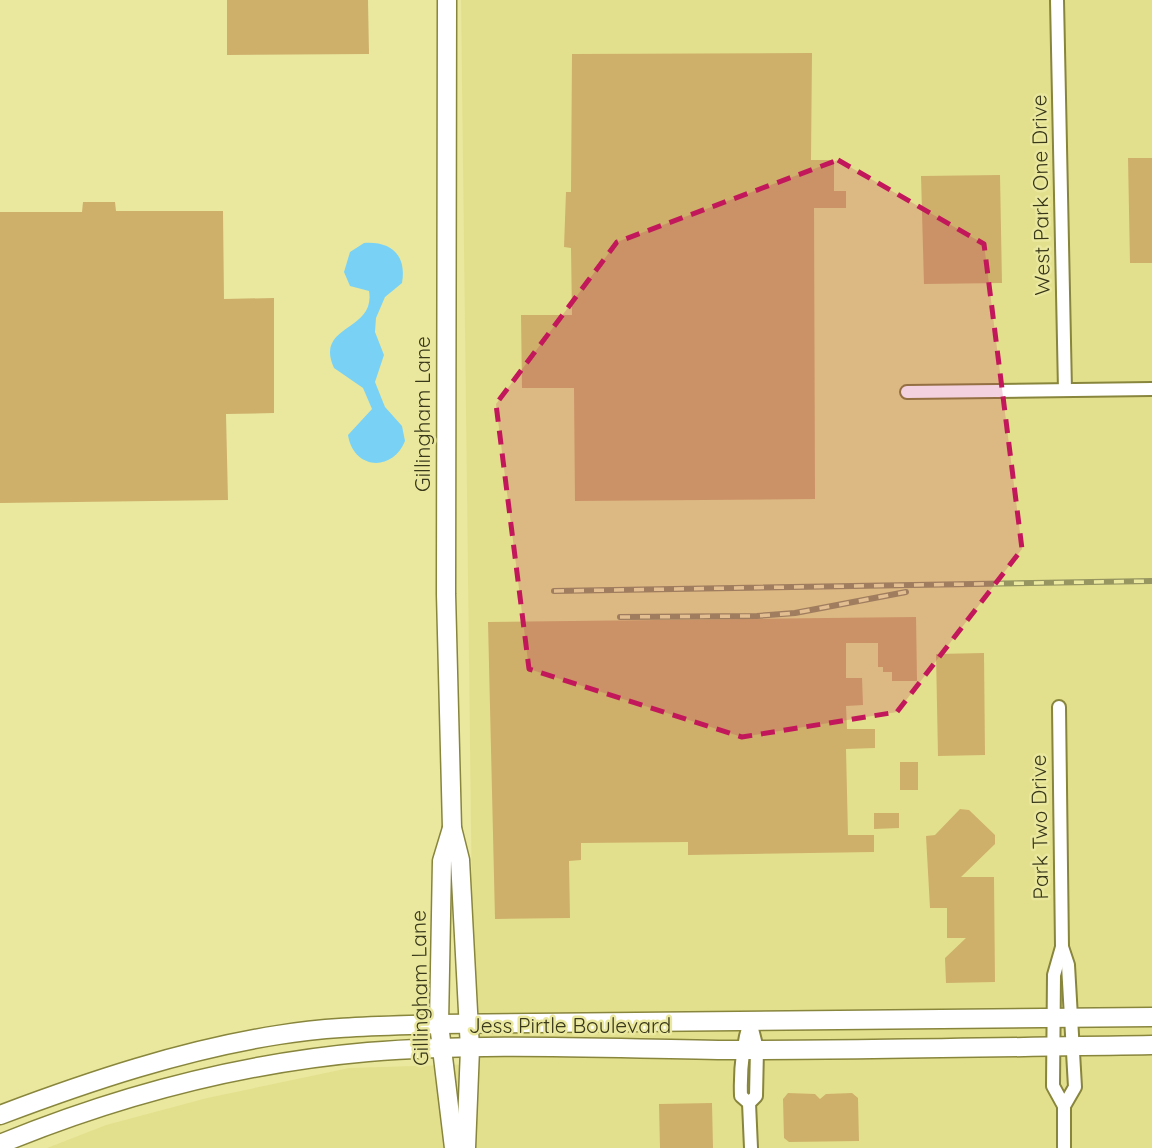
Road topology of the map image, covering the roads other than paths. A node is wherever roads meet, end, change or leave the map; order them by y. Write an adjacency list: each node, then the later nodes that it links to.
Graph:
1 (447, 0): 7 (street, Gillingham Lane)
2 (1056, 0): 4 (street, West Park One Drive)
3 (1152, 389): 4 (street)
4 (1065, 390): 5 (street)
5 (907, 392)
6 (1059, 707): 8 (street, Park Two Drive)
7 (453, 828): 14 (street, Gillingham Lane); 15 (street, Gillingham Lane)
8 (1062, 947): 10 (street, Park Two Drive); 11 (street, Park Two Drive)
9 (1152, 1017): 11 (street, Jess Pirtle Boulevard)
10 (1053, 1018): 11 (street, Jess Pirtle Boulevard); 12 (street, Jess Pirtle Boulevard); 17 (street, Park Two Drive)
11 (1072, 1018): 18 (street, Park Two Drive)
12 (908, 1020): 13 (street, Jess Pirtle Boulevard); 19 (street)
13 (750, 1021): 15 (street, Jess Pirtle Boulevard); 22 (street)
14 (439, 1024): 15 (street, Jess Pirtle Boulevard); 20 (street, Gillingham Lane); 23 (street, Jess Pirtle Boulevard)
15 (468, 1024): 21 (street, Gillingham Lane)
16 (1152, 1045): 18 (street, Jess Pirtle Boulevard)
17 (1053, 1046): 18 (street, Jess Pirtle Boulevard); 19 (street, Jess Pirtle Boulevard); 24 (street, Park Two Drive)
18 (1074, 1046): 24 (street, Park Two Drive)
19 (909, 1047): 22 (street, Jess Pirtle Boulevard)
20 (441, 1048): 21 (street, Jess Pirtle Boulevard); 26 (street, Jess Pirtle Boulevard); 28 (street, Gillingham Lane)
21 (470, 1049): 22 (street, Jess Pirtle Boulevard); 29 (street, Gillingham Lane)
22 (749, 1049): 30 (street)
23 (46, 1097): 25 (street, Jess Pirtle Boulevard); 26 (street)
24 (1065, 1106): 31 (street, Park Two Drive)
25 (0, 1115)
26 (55, 1121): 27 (street, Jess Pirtle Boulevard)
27 (0, 1144)
28 (454, 1148)
29 (466, 1148)
30 (751, 1148)
31 (1064, 1148)

